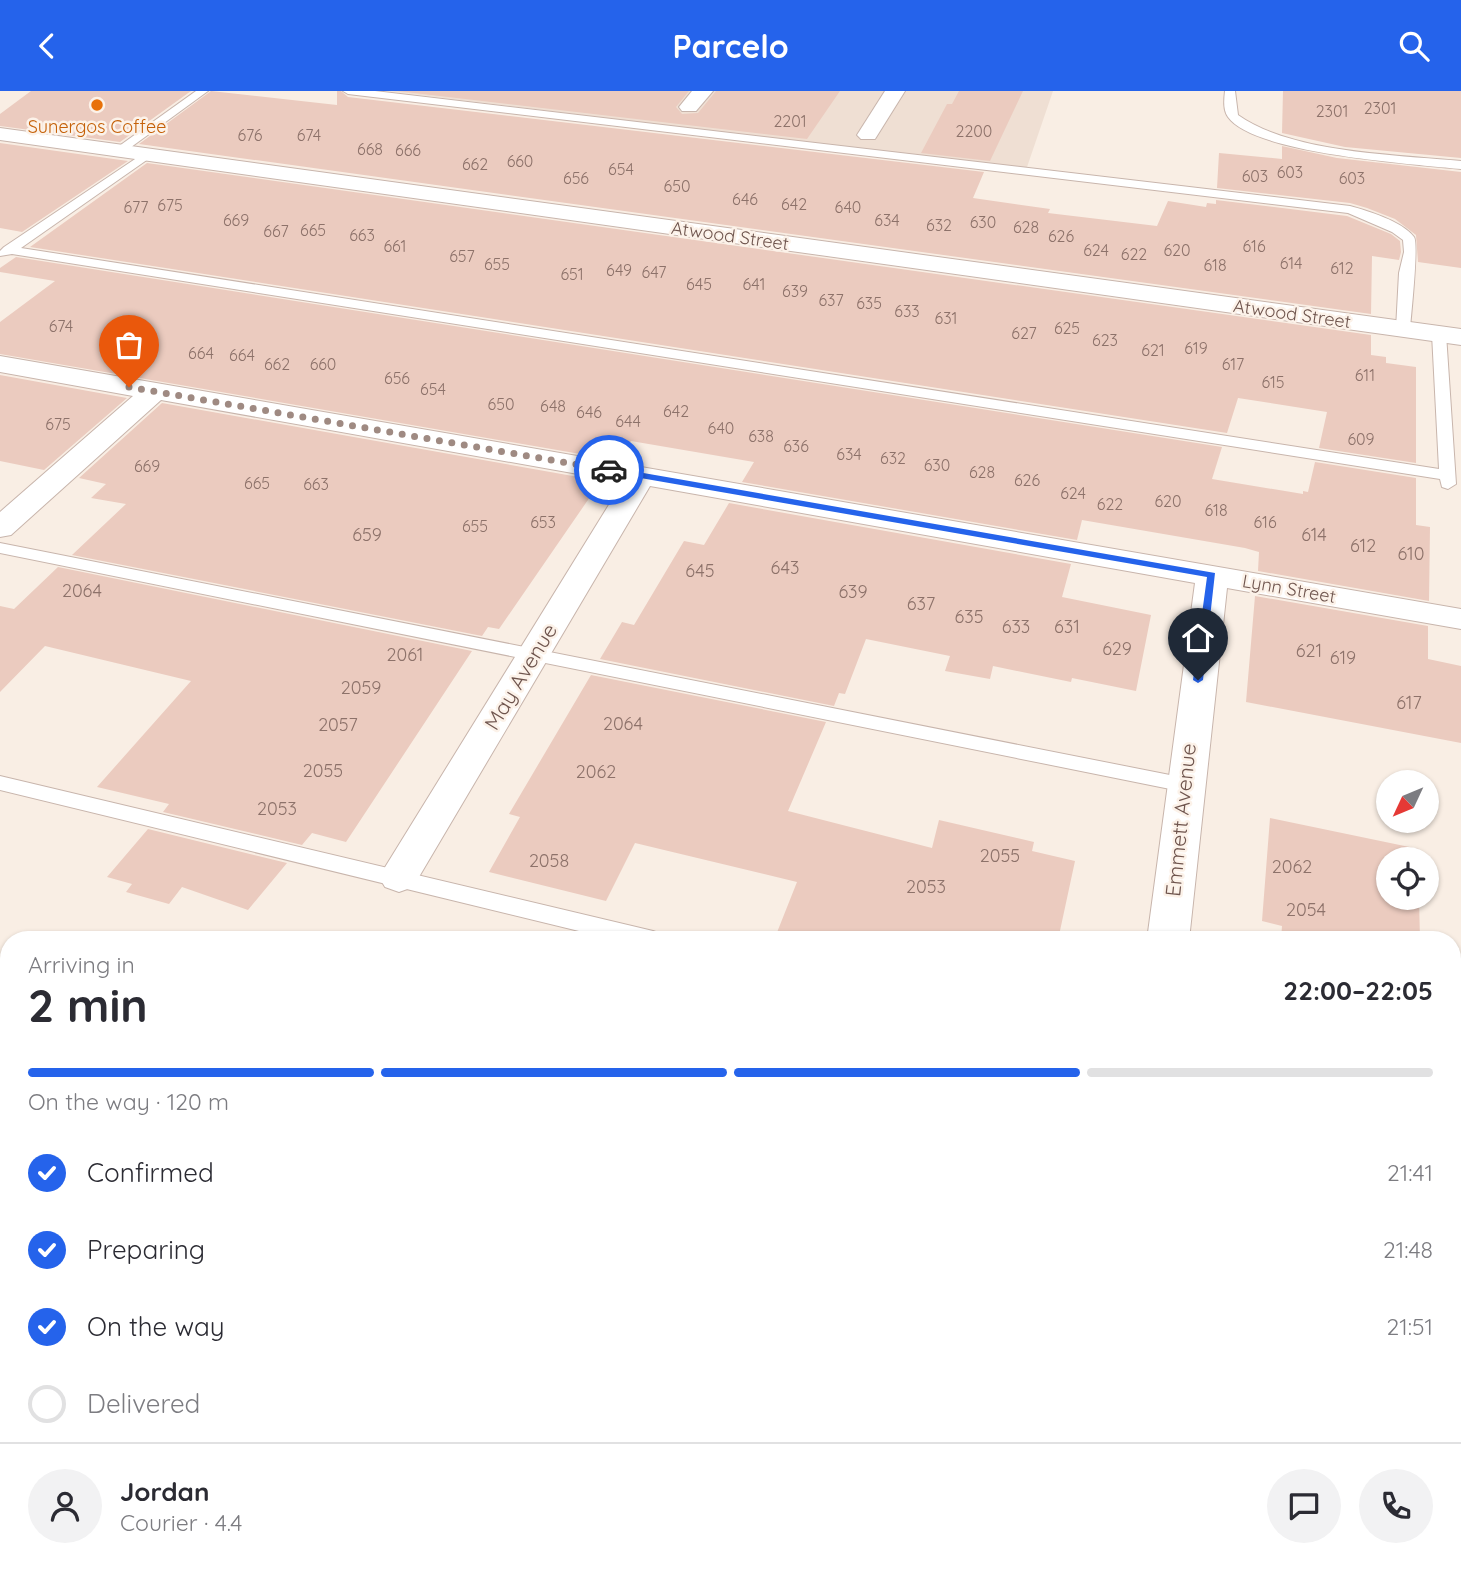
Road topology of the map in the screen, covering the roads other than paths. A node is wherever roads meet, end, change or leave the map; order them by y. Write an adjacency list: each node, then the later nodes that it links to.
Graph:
1 (203, 91): 9 (lane)
2 (348, 91): 13 (lane)
3 (704, 91): 6 (street)
4 (895, 91): 8 (street)
5 (1230, 91): 11 (lane)
6 (689, 107)
7 (0, 134): 9 (street, Atwood Street)
8 (868, 135)
9 (119, 151): 10 (street, Atwood Street)
10 (147, 155): 12 (lane); 13 (street, Atwood Street)
11 (1461, 165)
12 (4, 253): 14 (lane)
13 (1403, 329): 14 (street, Atwood Street)
14 (1450, 335)
15 (0, 364): 16 (street, Lynn Street)
16 (155, 391): 17 (street, Lynn Street); 18 (street)
17 (641, 476): 20 (street, Lynn Street); 22 (street, May Avenue)
18 (4, 520)
19 (0, 548): 22 (lane)
20 (1212, 575): 21 (street, Lynn Street); 24 (street, Emmett Avenue)
21 (1461, 619)
22 (535, 654): 24 (lane); 25 (street, May Avenue)
23 (0, 783): 25 (lane)
24 (1185, 785): 27 (street, Emmett Avenue)
25 (399, 877): 26 (lane)
26 (617, 931)
27 (1169, 931)

